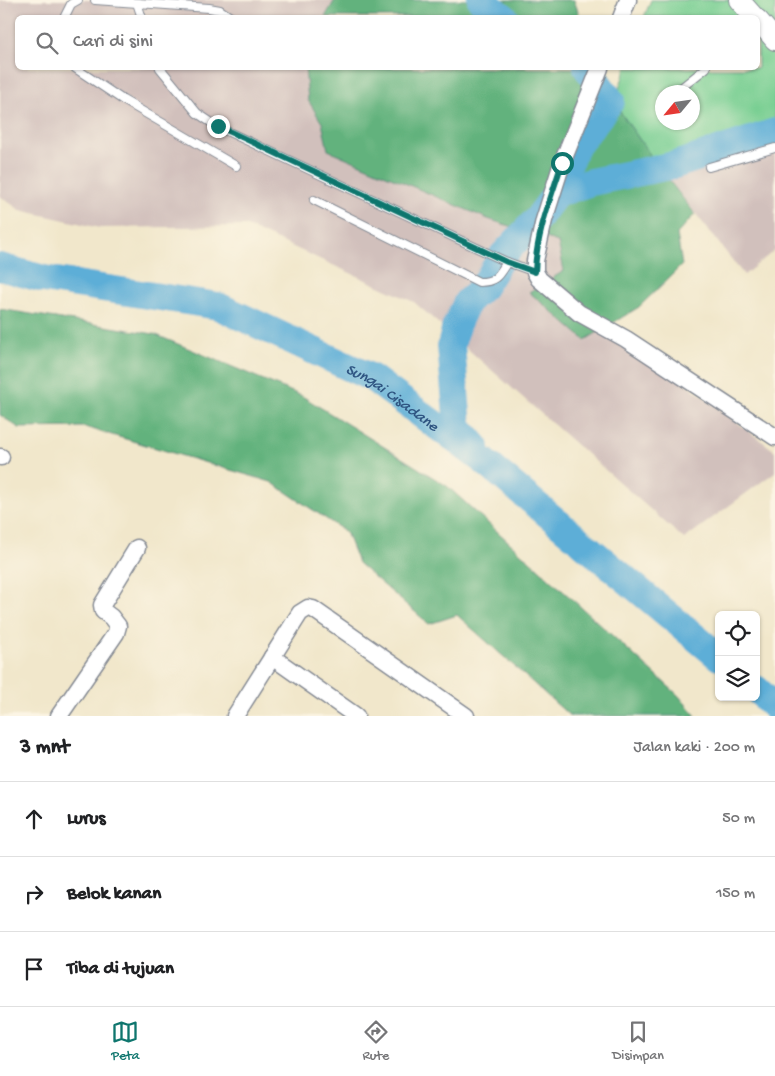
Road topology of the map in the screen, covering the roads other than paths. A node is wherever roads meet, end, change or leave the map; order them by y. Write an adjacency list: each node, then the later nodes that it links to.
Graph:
1 (78, 0): 6 (lane)
2 (95, 0): 5 (lane)
3 (628, 0): 9 (street)
4 (739, 0): 10 (street)
5 (137, 3): 7 (lane); 8 (lane)
6 (66, 15)
7 (141, 15)
8 (228, 15)
9 (622, 15)
10 (753, 15)
11 (78, 70): 17 (lane)
12 (162, 70): 20 (lane)
13 (599, 70): 21 (street)
14 (704, 70): 15 (lane)
15 (685, 85)
16 (775, 148): 18 (lane)
17 (236, 166)
18 (709, 167)
19 (314, 200): 20 (lane)
20 (507, 262): 21 (lane)
21 (535, 272): 22 (street)
22 (775, 437)
23 (138, 548): 25 (street)
24 (272, 657): 26 (street); 27 (street); 28 (street)
25 (59, 716)
26 (235, 716)
27 (356, 716)
28 (466, 716)

